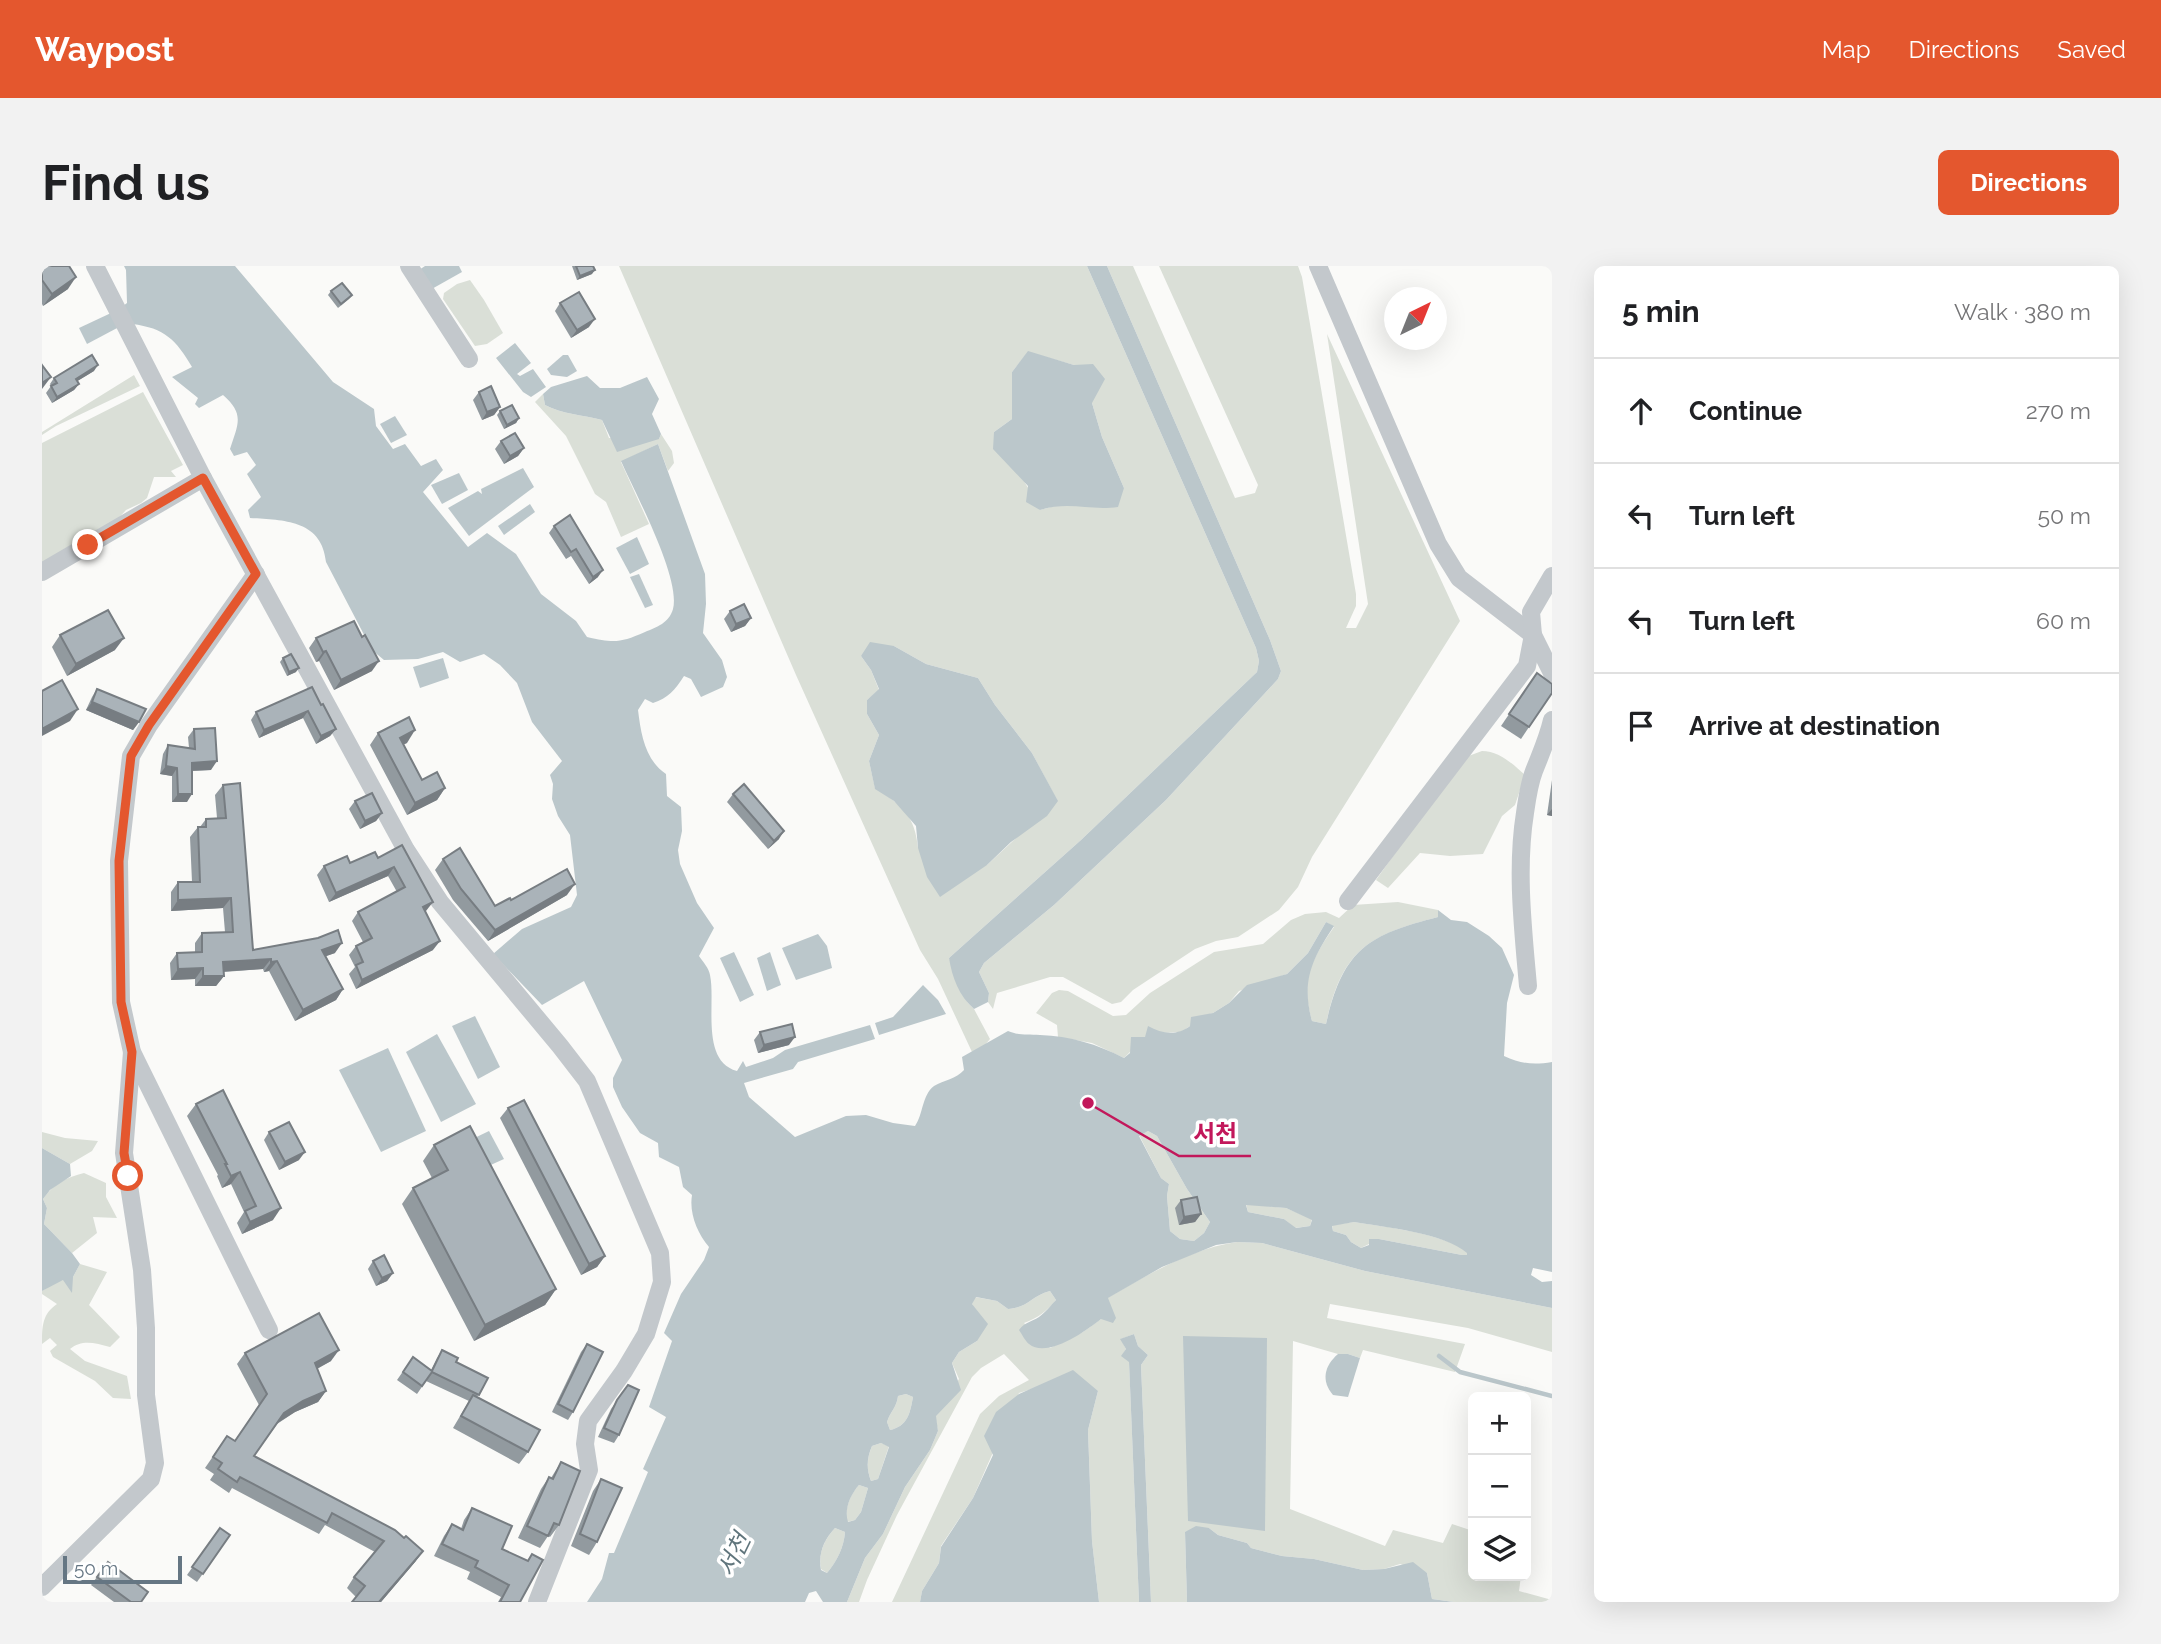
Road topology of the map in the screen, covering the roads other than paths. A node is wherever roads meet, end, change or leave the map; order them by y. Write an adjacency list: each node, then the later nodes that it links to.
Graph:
1 (95, 266): 5 (street)
2 (409, 266): 4 (street)
3 (1318, 266): 9 (street)
4 (469, 359)
5 (203, 478): 6 (street); 7 (street)
6 (42, 572)
7 (256, 574): 14 (street); 17 (street)
8 (1552, 576): 9 (street)
9 (1533, 635): 10 (street); 12 (street)
10 (1552, 673)
11 (1552, 720): 13 (street)
12 (1348, 901)
13 (1528, 986)
14 (132, 1052): 15 (street); 16 (street)
15 (269, 1331)
16 (42, 1587)
17 (537, 1602)

